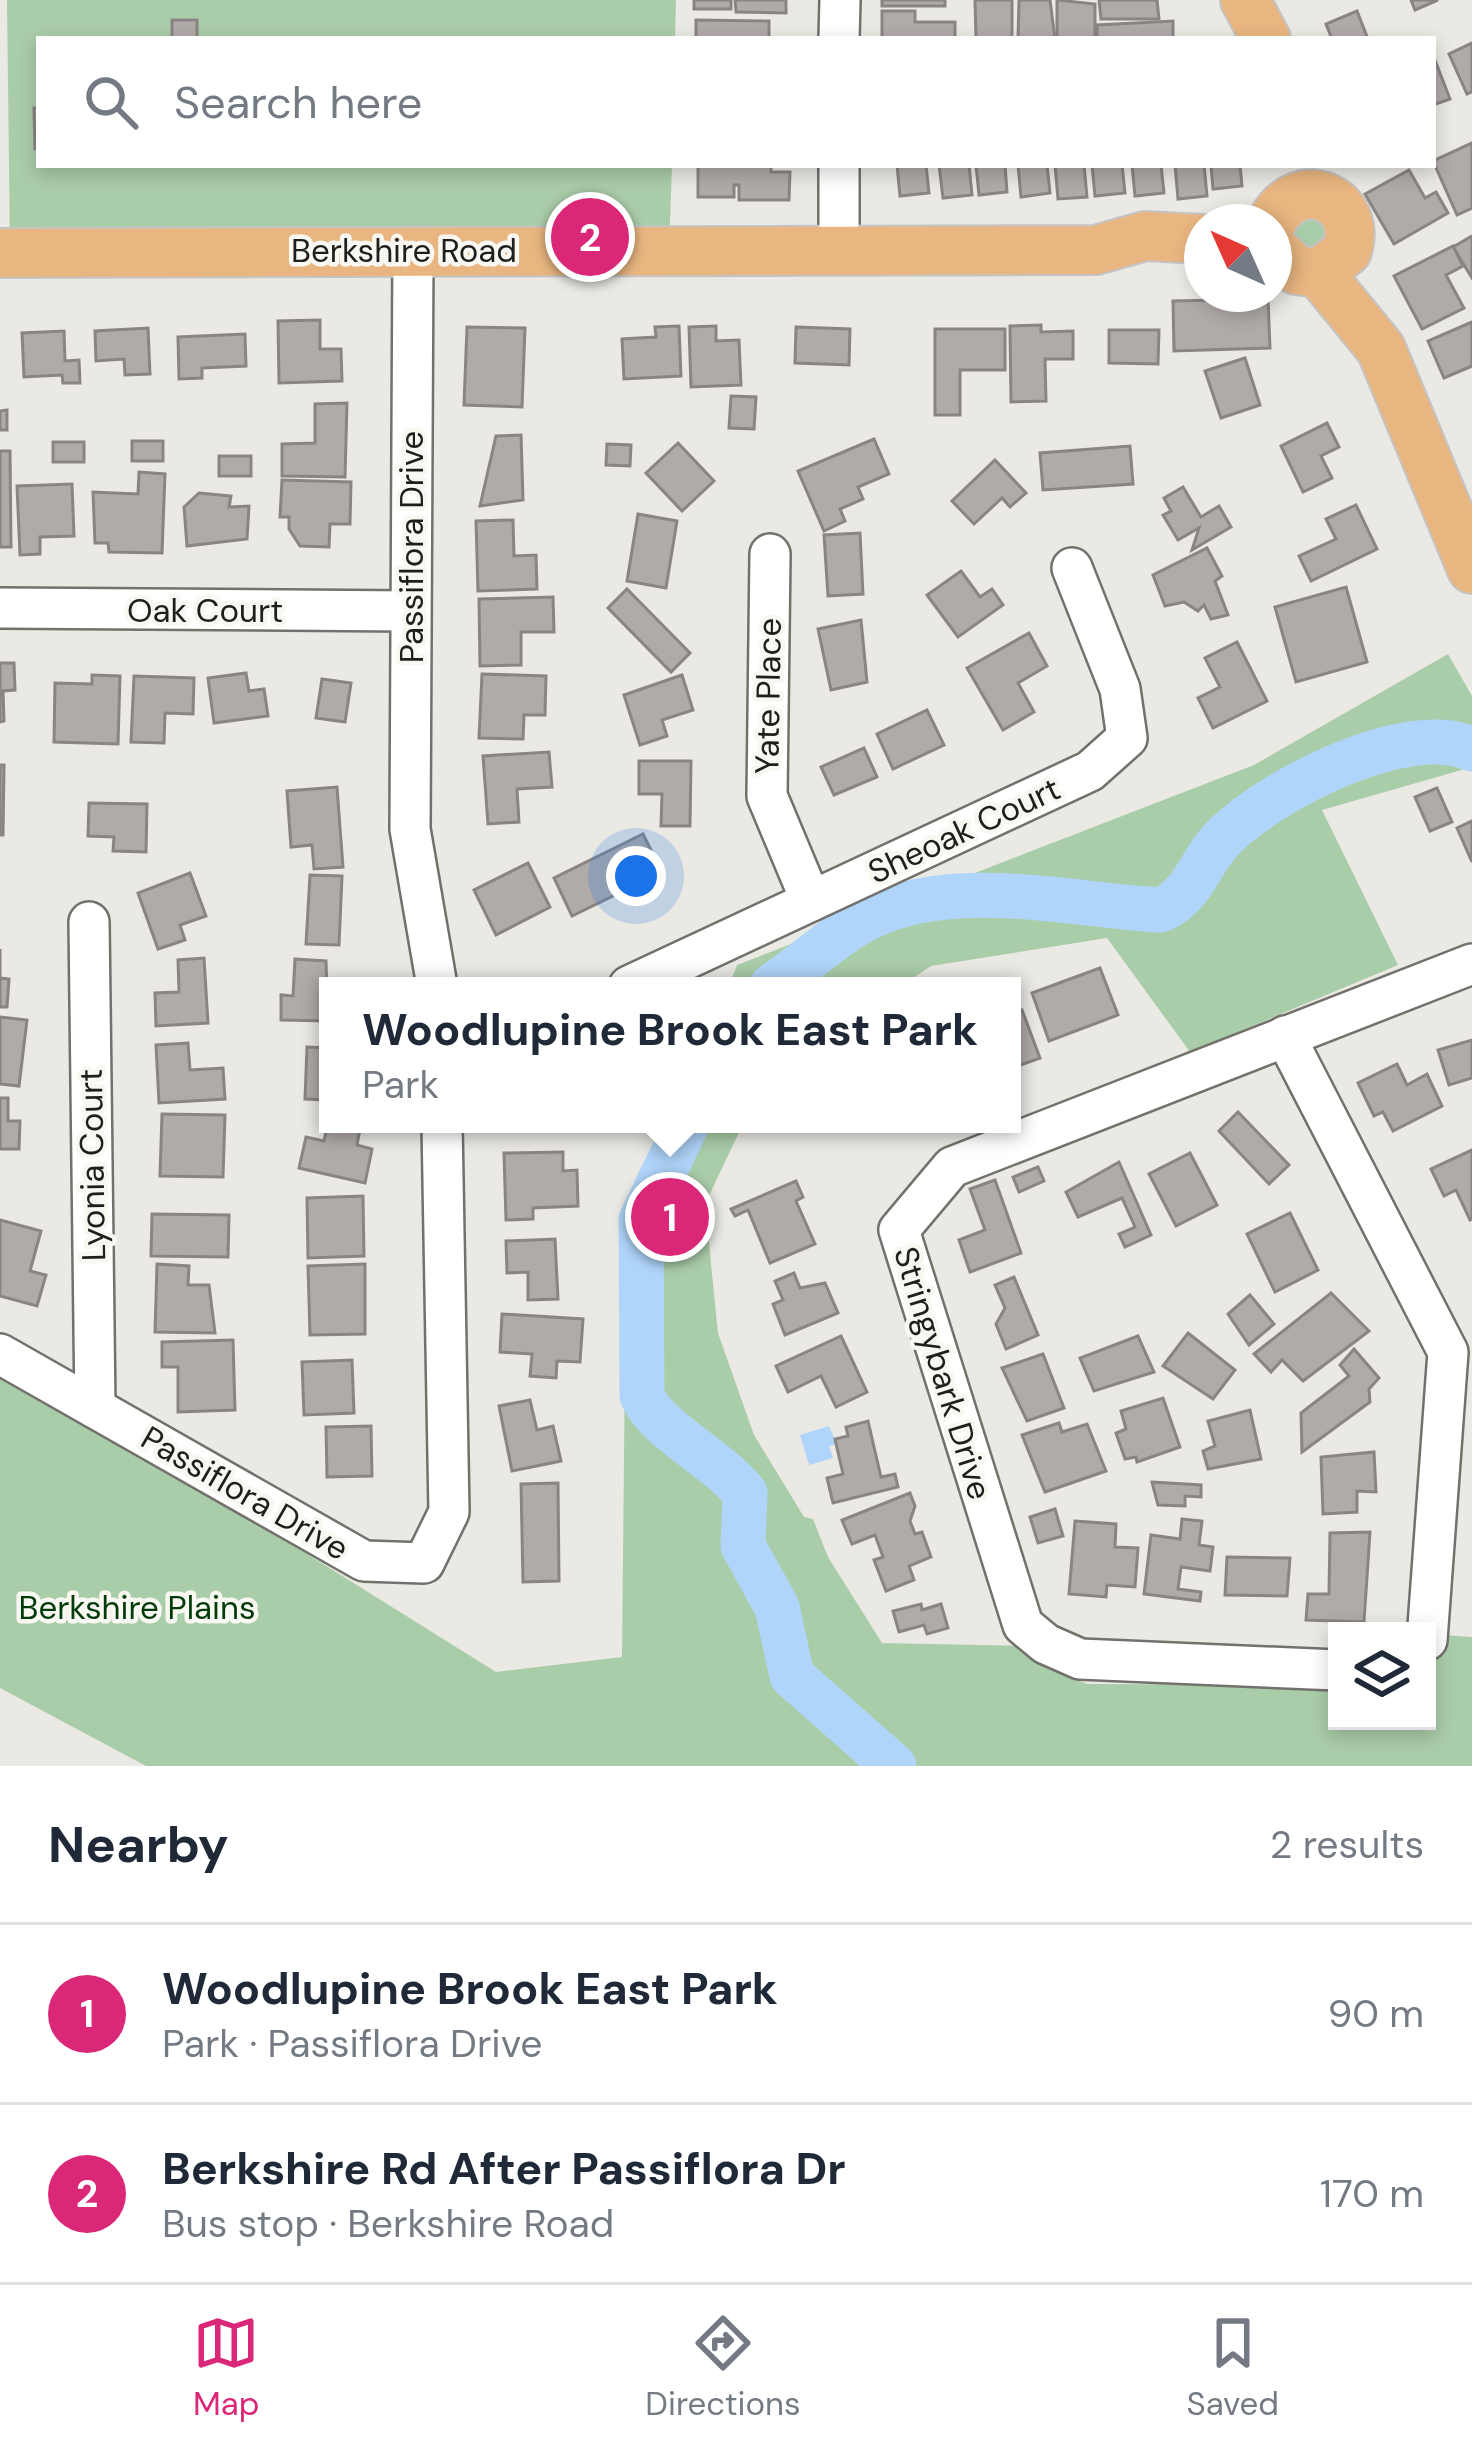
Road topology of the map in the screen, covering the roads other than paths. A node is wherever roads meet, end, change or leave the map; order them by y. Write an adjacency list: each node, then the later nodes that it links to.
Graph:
1 (839, 0): 4 (street)
2 (1225, 0): 5 (main road)
3 (1245, 0): 6 (main road)
4 (839, 36)
5 (1237, 36)
6 (1264, 36)
7 (839, 168): 12 (street)
8 (1292, 223): 17 (main road)
9 (1184, 237): 11 (main road, Berkshire Road)
10 (413, 249): 12 (main road, Berkshire Road); 13 (main road, Berkshire Road); 19 (street, Passiflora Drive)
11 (1096, 250): 12 (main road, Berkshire Road); 14 (main road, Berkshire Road)
12 (839, 252)
13 (0, 253)
14 (1184, 262)
15 (770, 554): 20 (street, Yate Place)
16 (1072, 568): 20 (street, Sheoak Court)
17 (1472, 569)
18 (0, 608): 19 (street, Oak Court)
19 (410, 611): 23 (street, Passiflora Drive)
20 (812, 901): 24 (street, Sheoak Court)
21 (89, 922): 28 (street, Lyonia Court)
22 (1472, 964): 25 (street, Stringybark Drive)
23 (435, 977)
24 (648, 977)
25 (1285, 1036): 29 (street); 30 (street, Stringybark Drive)
26 (442, 1133): 28 (street, Passiflora Drive)
27 (0, 1354): 28 (street, Passiflora Drive)
28 (95, 1408)
29 (1428, 1622)
30 (1328, 1670)

